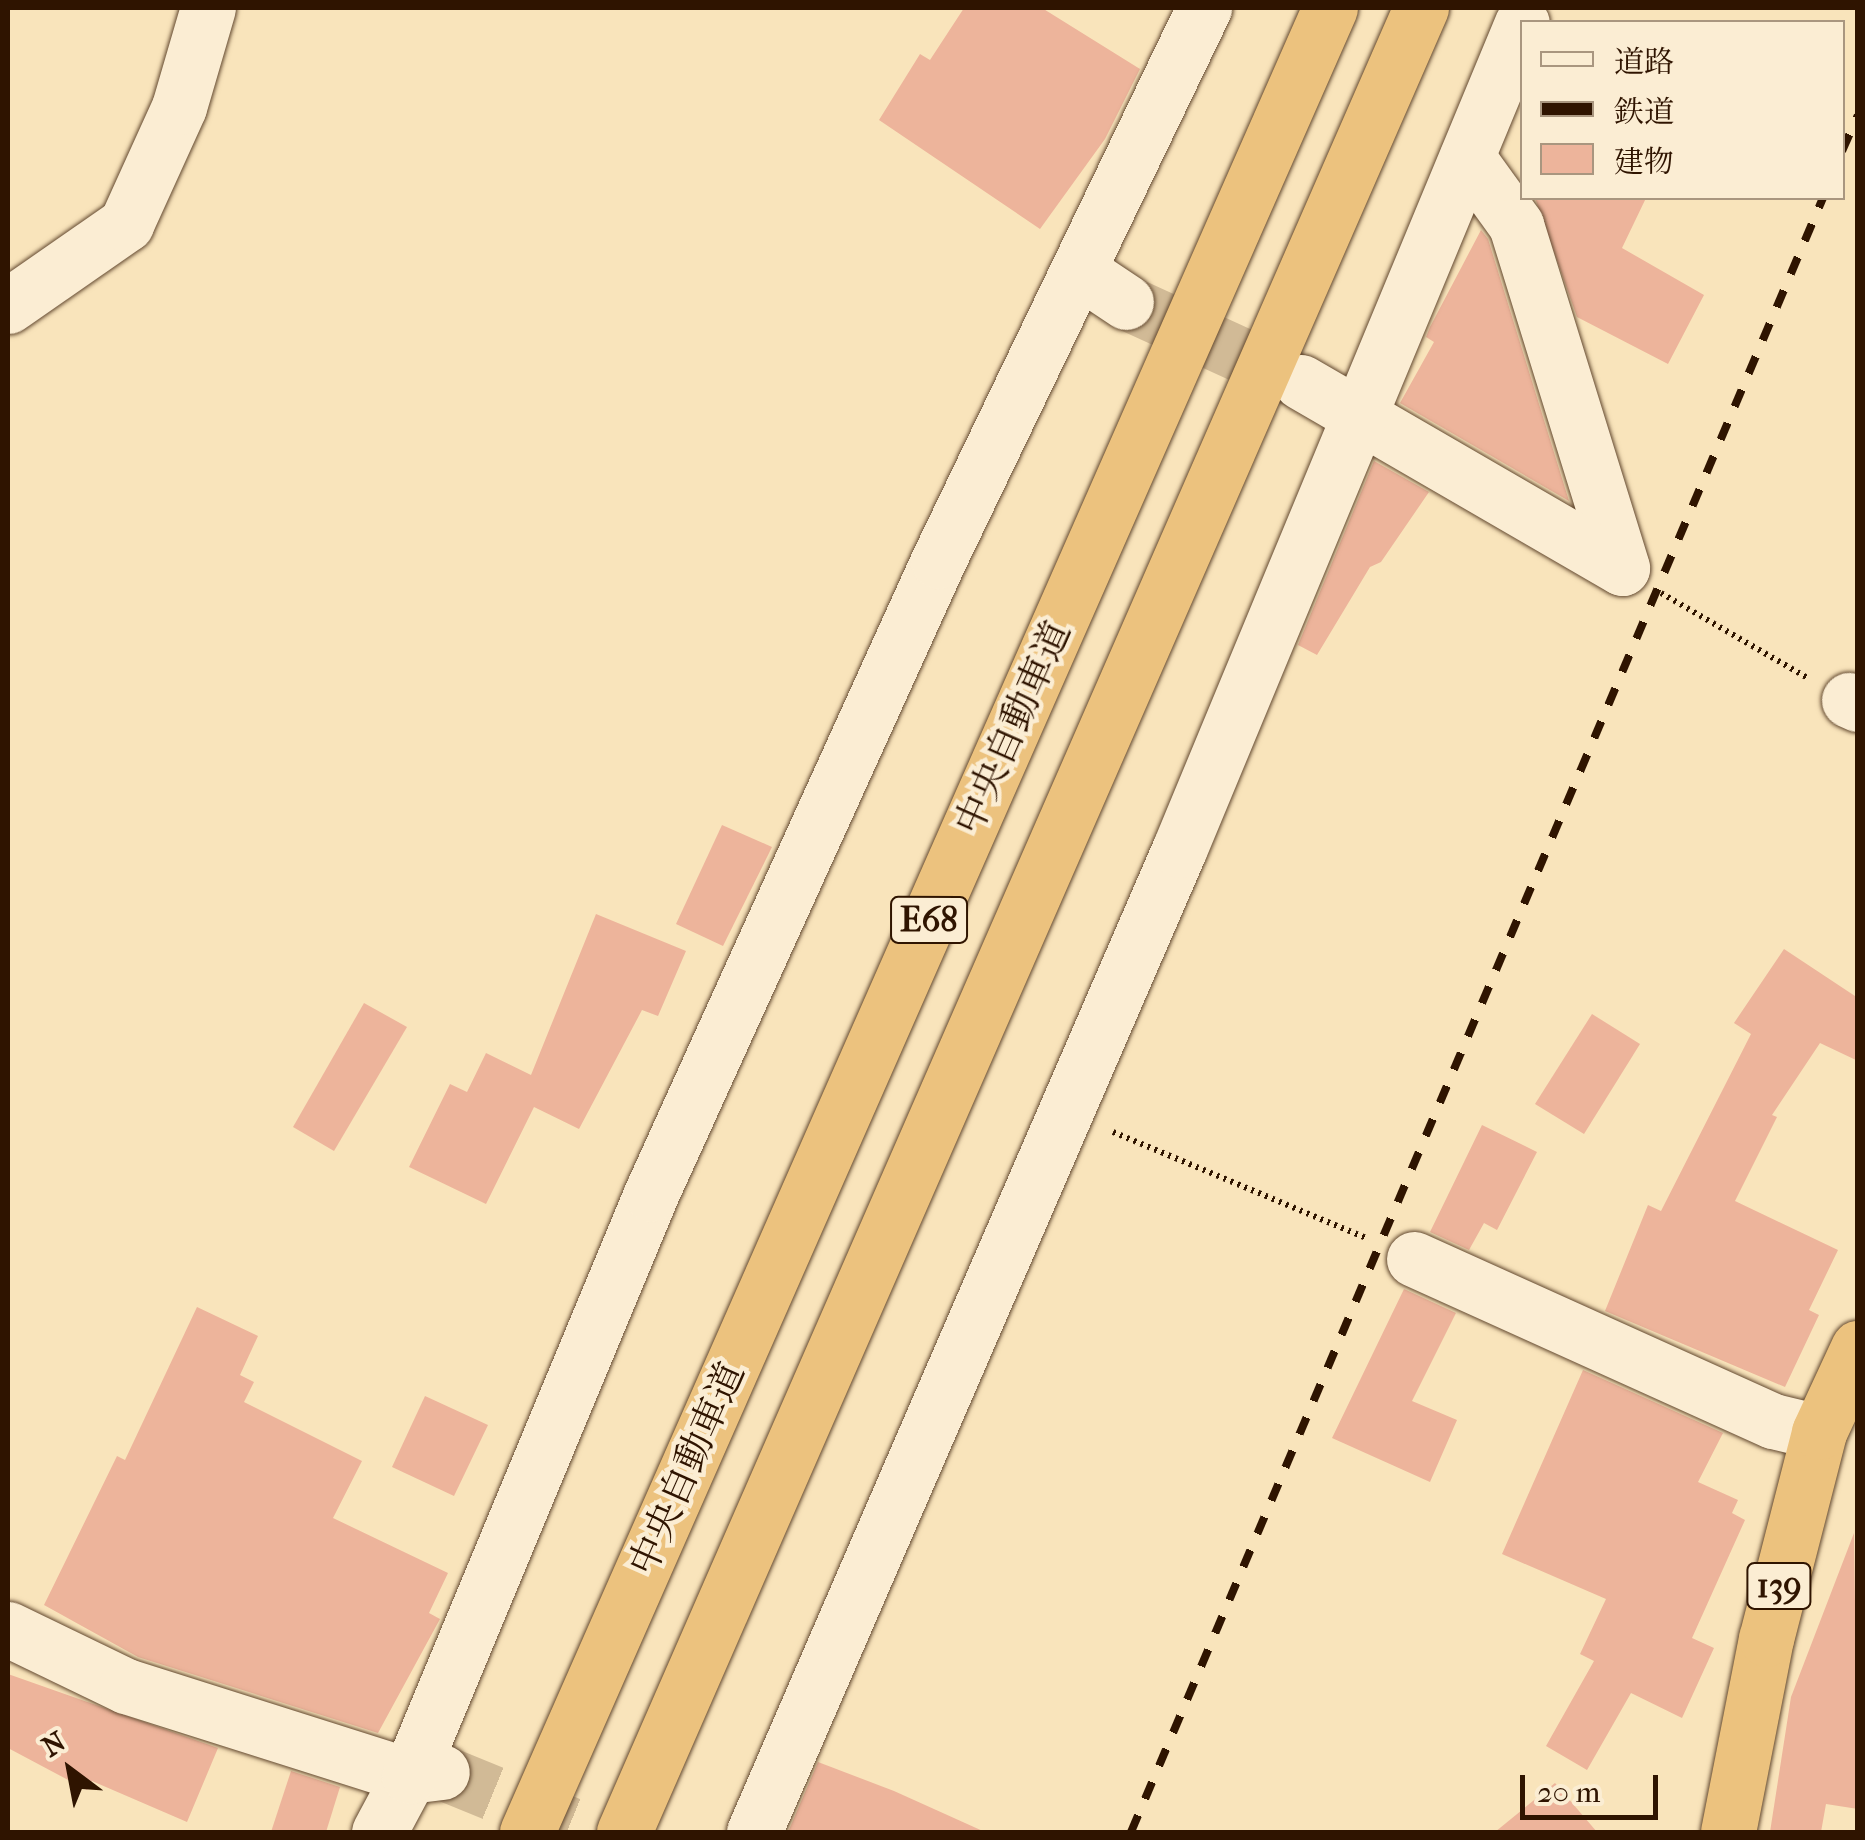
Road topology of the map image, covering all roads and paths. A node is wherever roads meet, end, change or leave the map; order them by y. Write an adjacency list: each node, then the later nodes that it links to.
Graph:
1 (208, 8): 9 (street)
2 (1204, 8): 7 (street)
3 (1330, 8): 21 (highway, 中央自動車道 / E68)
4 (1422, 8): 22 (highway, E68)
5 (1520, 30): 6 (street)
6 (1467, 156): 11 (street); 12 (street)
7 (1081, 272): 8 (street); 19 (street)
8 (1126, 302)
9 (8, 306)
10 (1302, 382): 11 (street)
11 (1360, 416): 12 (street); 14 (street)
12 (1622, 568): 13 (path)
13 (1853, 702)
14 (1066, 1112): 15 (path); 23 (street)
15 (1414, 1259): 17 (street)
16 (1858, 1348): 17 (highway, 139)
17 (1819, 1432): 24 (highway, 139)
18 (8, 1629): 19 (street)
19 (426, 1774): 20 (street)
20 (379, 1832)
21 (527, 1832)
22 (624, 1832)
23 (754, 1832)
24 (1728, 1832)

